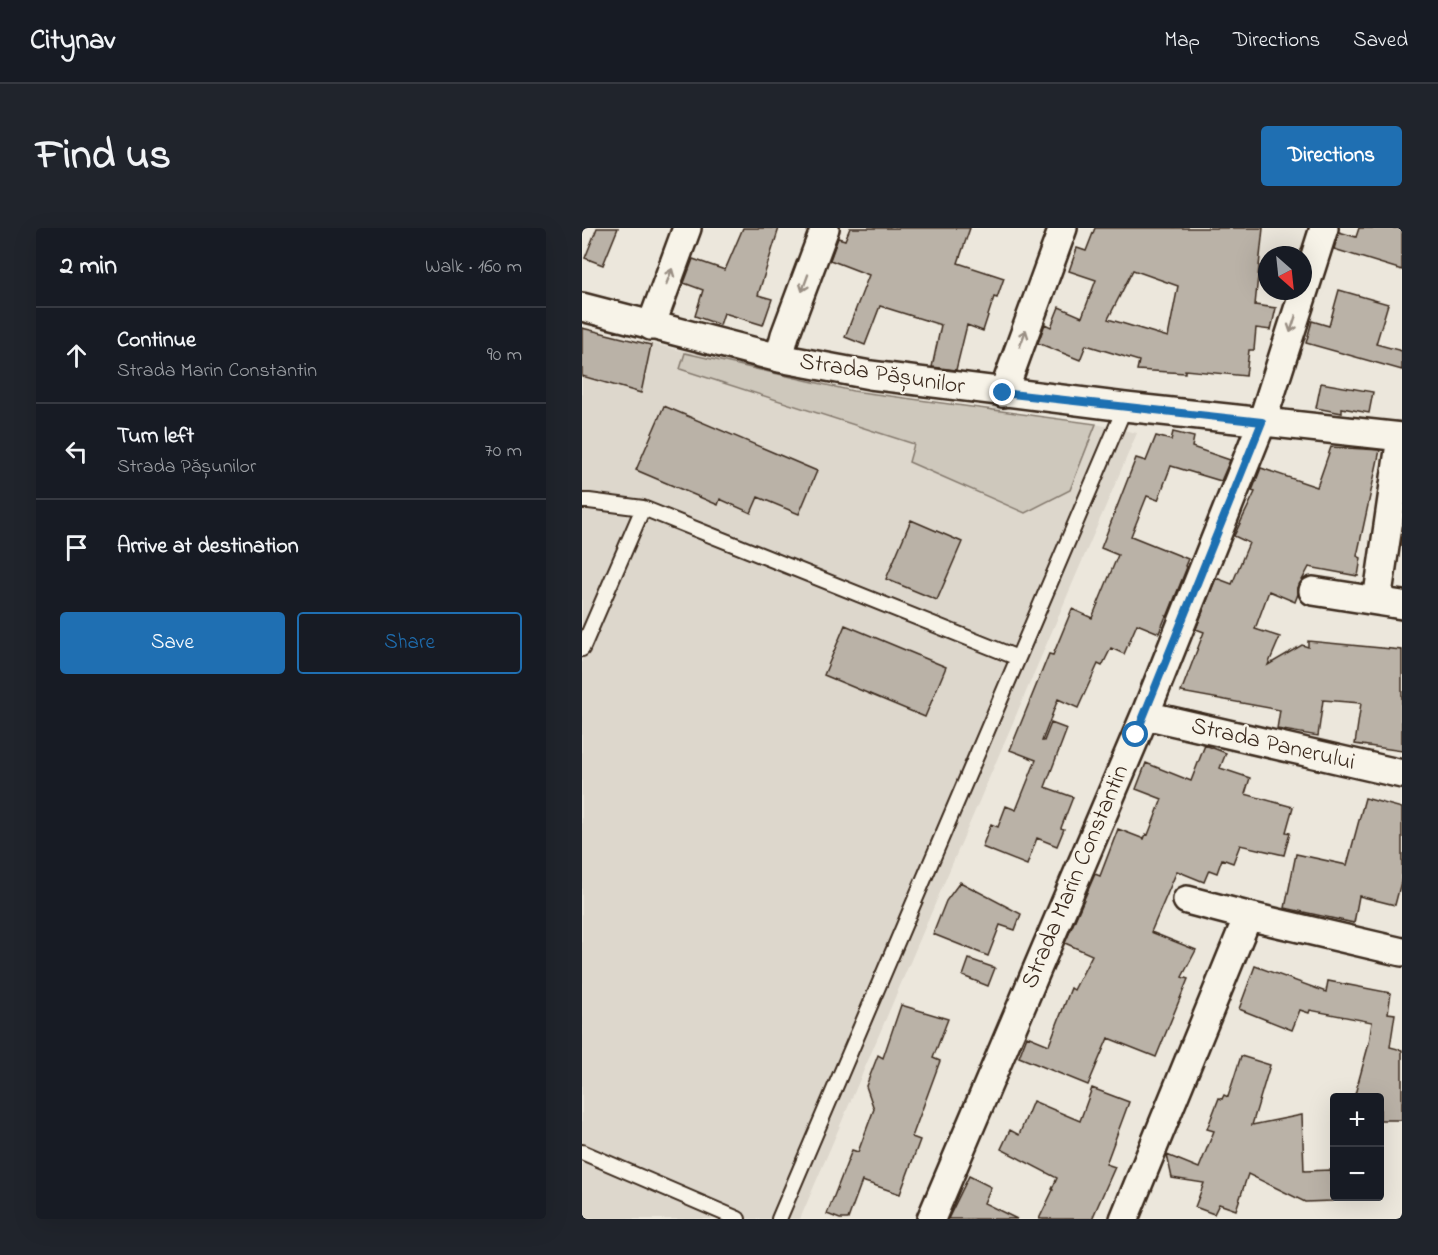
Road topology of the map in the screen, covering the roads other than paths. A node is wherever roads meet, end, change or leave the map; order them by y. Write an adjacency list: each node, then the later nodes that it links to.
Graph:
1 (687, 228): 6 (street, one-way to 1)
2 (825, 228): 7 (street, one-way to 7)
3 (1063, 228): 8 (street, one-way to 3)
4 (1324, 228): 10 (street, Strada Marin Constantin, one-way to 10)
5 (582, 307): 6 (street, Strada Pășunilor)
6 (651, 326): 7 (street, Strada Pășunilor)
7 (779, 358): 8 (street, Strada Pășunilor)
8 (1003, 393): 9 (street, Strada Pășunilor)
9 (1125, 407): 10 (street, Strada Pășunilor); 17 (lane)
10 (1262, 422): 11 (street, Strada Pășunilor); 18 (street, Strada Marin Constantin)
11 (1402, 437): 15 (street)
12 (582, 501): 13 (lane)
13 (643, 508): 16 (lane); 17 (lane)
14 (1313, 591): 15 (street)
15 (1389, 603)
16 (582, 649)
17 (1018, 658): 25 (lane)
18 (1145, 715): 19 (street, Strada Panerului); 26 (street, Strada Marin Constantin)
19 (1402, 774)
20 (1187, 900): 21 (street)
21 (1248, 916): 22 (street); 27 (street)
22 (1402, 952)
23 (582, 1152): 24 (lane)
24 (738, 1219)
25 (779, 1219)
26 (931, 1219)
27 (1124, 1219)

